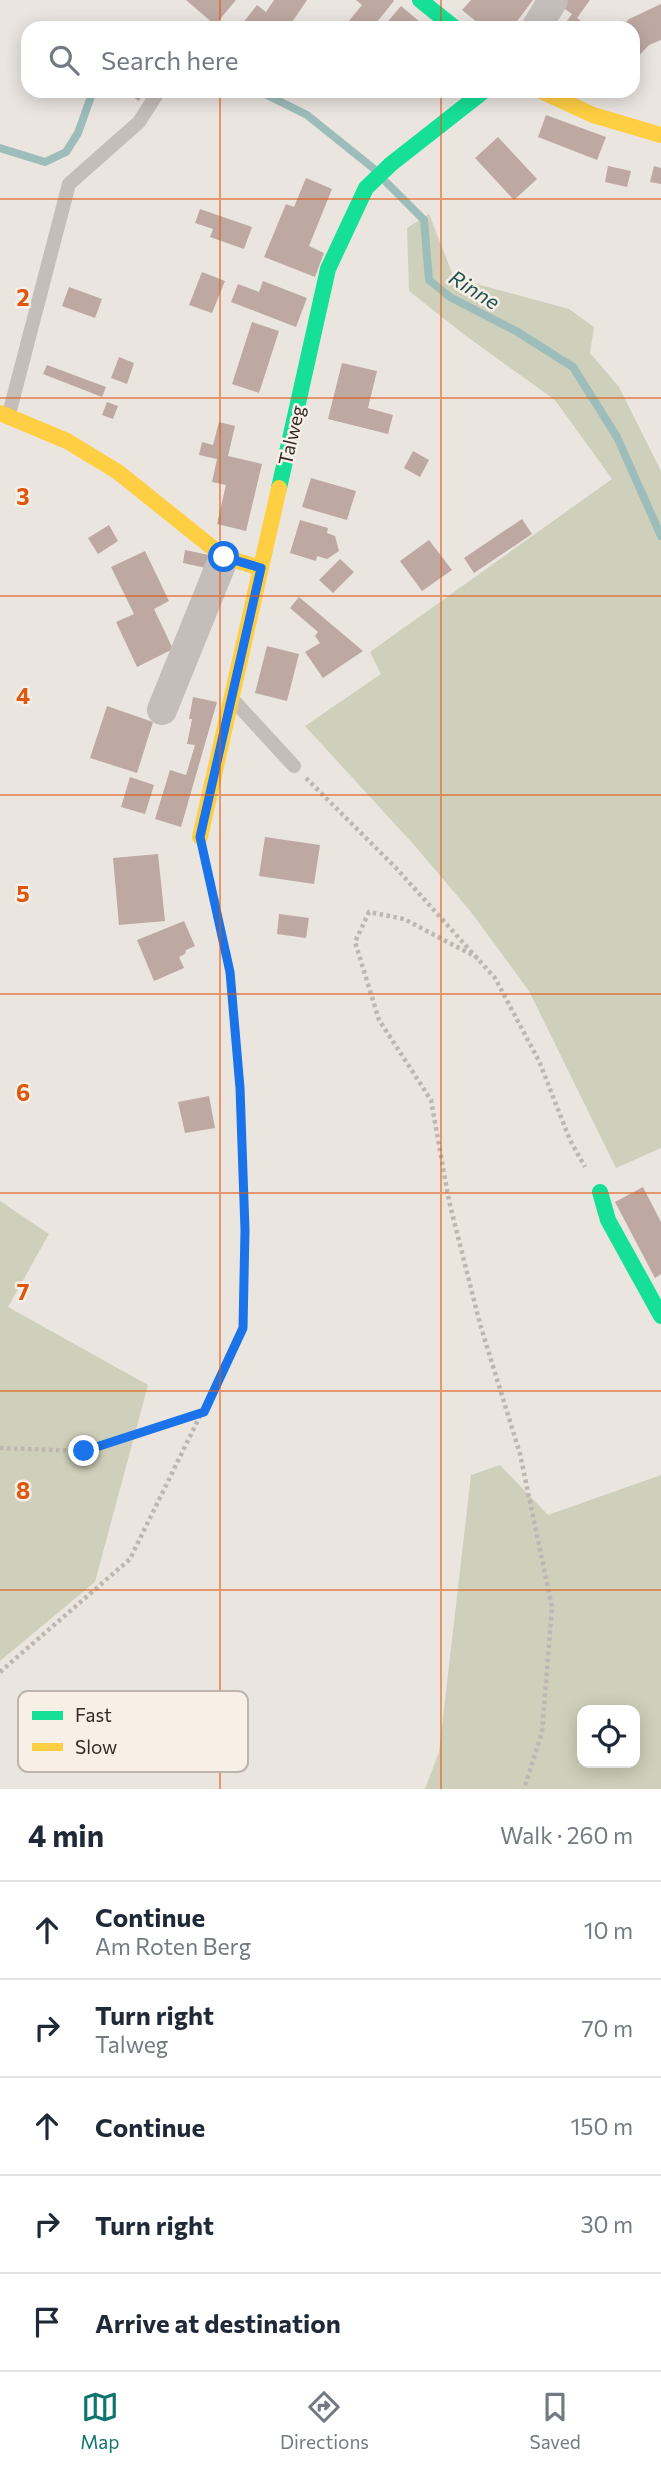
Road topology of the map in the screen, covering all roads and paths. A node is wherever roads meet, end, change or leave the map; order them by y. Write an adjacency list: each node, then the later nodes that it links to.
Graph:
1 (420, 0): 3 (street)
2 (553, 0): 4 (street)
3 (446, 21)
4 (540, 21)
5 (154, 98): 9 (lane)
6 (475, 98): 11 (street, Talweg)
7 (556, 98): 8 (street)
8 (661, 135)
9 (4, 414): 10 (street)
10 (224, 557): 11 (street); 13 (street)
11 (261, 568): 12 (street, Talweg)
12 (231, 698): 14 (lane); 15 (street, Talweg)
13 (162, 710)
14 (294, 766): 16 (path)
15 (200, 837): 19 (path)
16 (478, 958): 17 (path); 22 (path)
17 (600, 1192): 18 (street)
18 (661, 1316)
19 (204, 1412): 20 (path); 21 (path)
20 (0, 1448)
21 (0, 1672)
22 (524, 1789)

